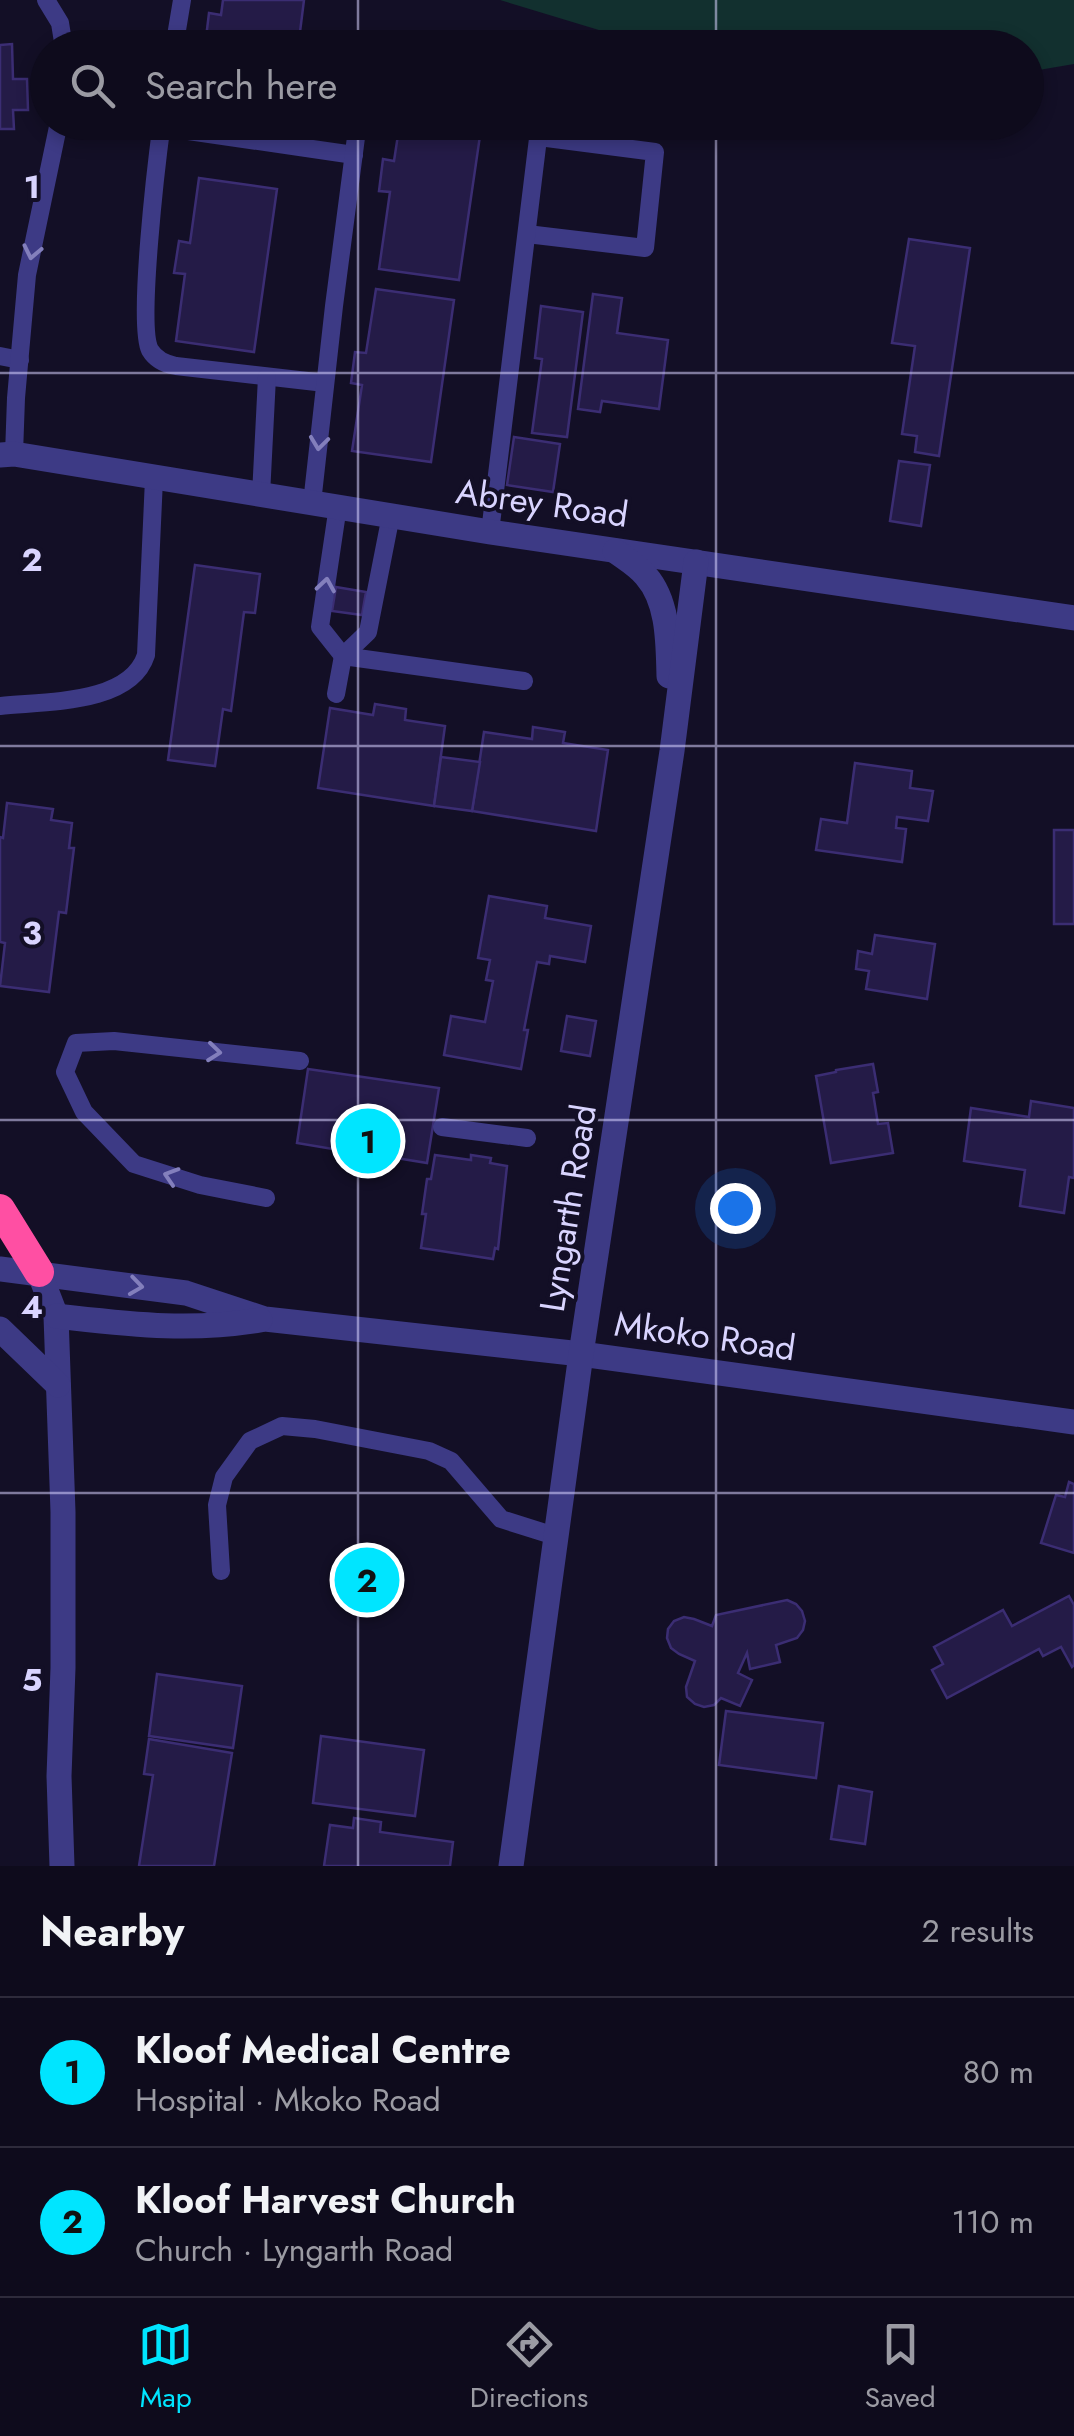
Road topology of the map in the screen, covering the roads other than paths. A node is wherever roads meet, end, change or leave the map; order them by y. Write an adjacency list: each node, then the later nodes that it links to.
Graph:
1 (46, 0): 3 (lane)
2 (182, 0): 4 (lane)
3 (61, 30)
4 (177, 30)
5 (55, 140): 14 (lane, one-way to 14)
6 (160, 140): 15 (lane)
7 (258, 140): 11 (lane)
8 (356, 140): 11 (lane)
9 (539, 140): 12 (lane)
10 (592, 140): 12 (lane)
11 (354, 155): 16 (lane)
12 (527, 234): 23 (lane)
13 (0, 356): 14 (lane)
14 (20, 360): 17 (lane)
15 (267, 377): 16 (lane); 19 (lane)
16 (326, 384): 20 (lane, one-way to 20)
17 (5, 450): 18 (street, Abrey Road)
18 (154, 479): 19 (street, Abrey Road); 30 (lane)
19 (262, 495): 20 (street, Abrey Road)
20 (312, 503): 21 (street, Abrey Road)
21 (338, 506): 22 (street, Abrey Road); 27 (lane, one-way to 21)
22 (391, 515): 23 (street, Abrey Road); 27 (lane)
23 (490, 532): 24 (street, Abrey Road)
24 (612, 549): 25 (street, Abrey Road); 31 (street)
25 (696, 562): 26 (street, Abrey Road); 31 (street, Lyngarth Road)
26 (1074, 618)
27 (342, 656): 28 (lane); 29 (lane)
28 (524, 681)
29 (336, 694)
30 (0, 706)
31 (672, 752): 42 (street, Lyngarth Road)
32 (300, 1061): 35 (lane, one-way to 32)
33 (442, 1126): 34 (lane)
34 (526, 1138)
35 (266, 1198)
36 (0, 1209): 38 (highway)
37 (0, 1269): 38 (street, Mkoko Road)
38 (40, 1272): 39 (street); 40 (street, Mkoko Road, one-way to 40)
39 (56, 1316): 40 (street, Mkoko Road); 43 (street)
40 (265, 1319): 42 (street, Mkoko Road)
41 (0, 1329): 43 (street)
42 (581, 1354): 44 (street, Mkoko Road); 45 (street, Lyngarth Road)
43 (58, 1385): 47 (street)
44 (1074, 1422)
45 (558, 1537): 46 (lane); 48 (street, Lyngarth Road)
46 (221, 1571)
47 (62, 1866)
48 (511, 1866)

